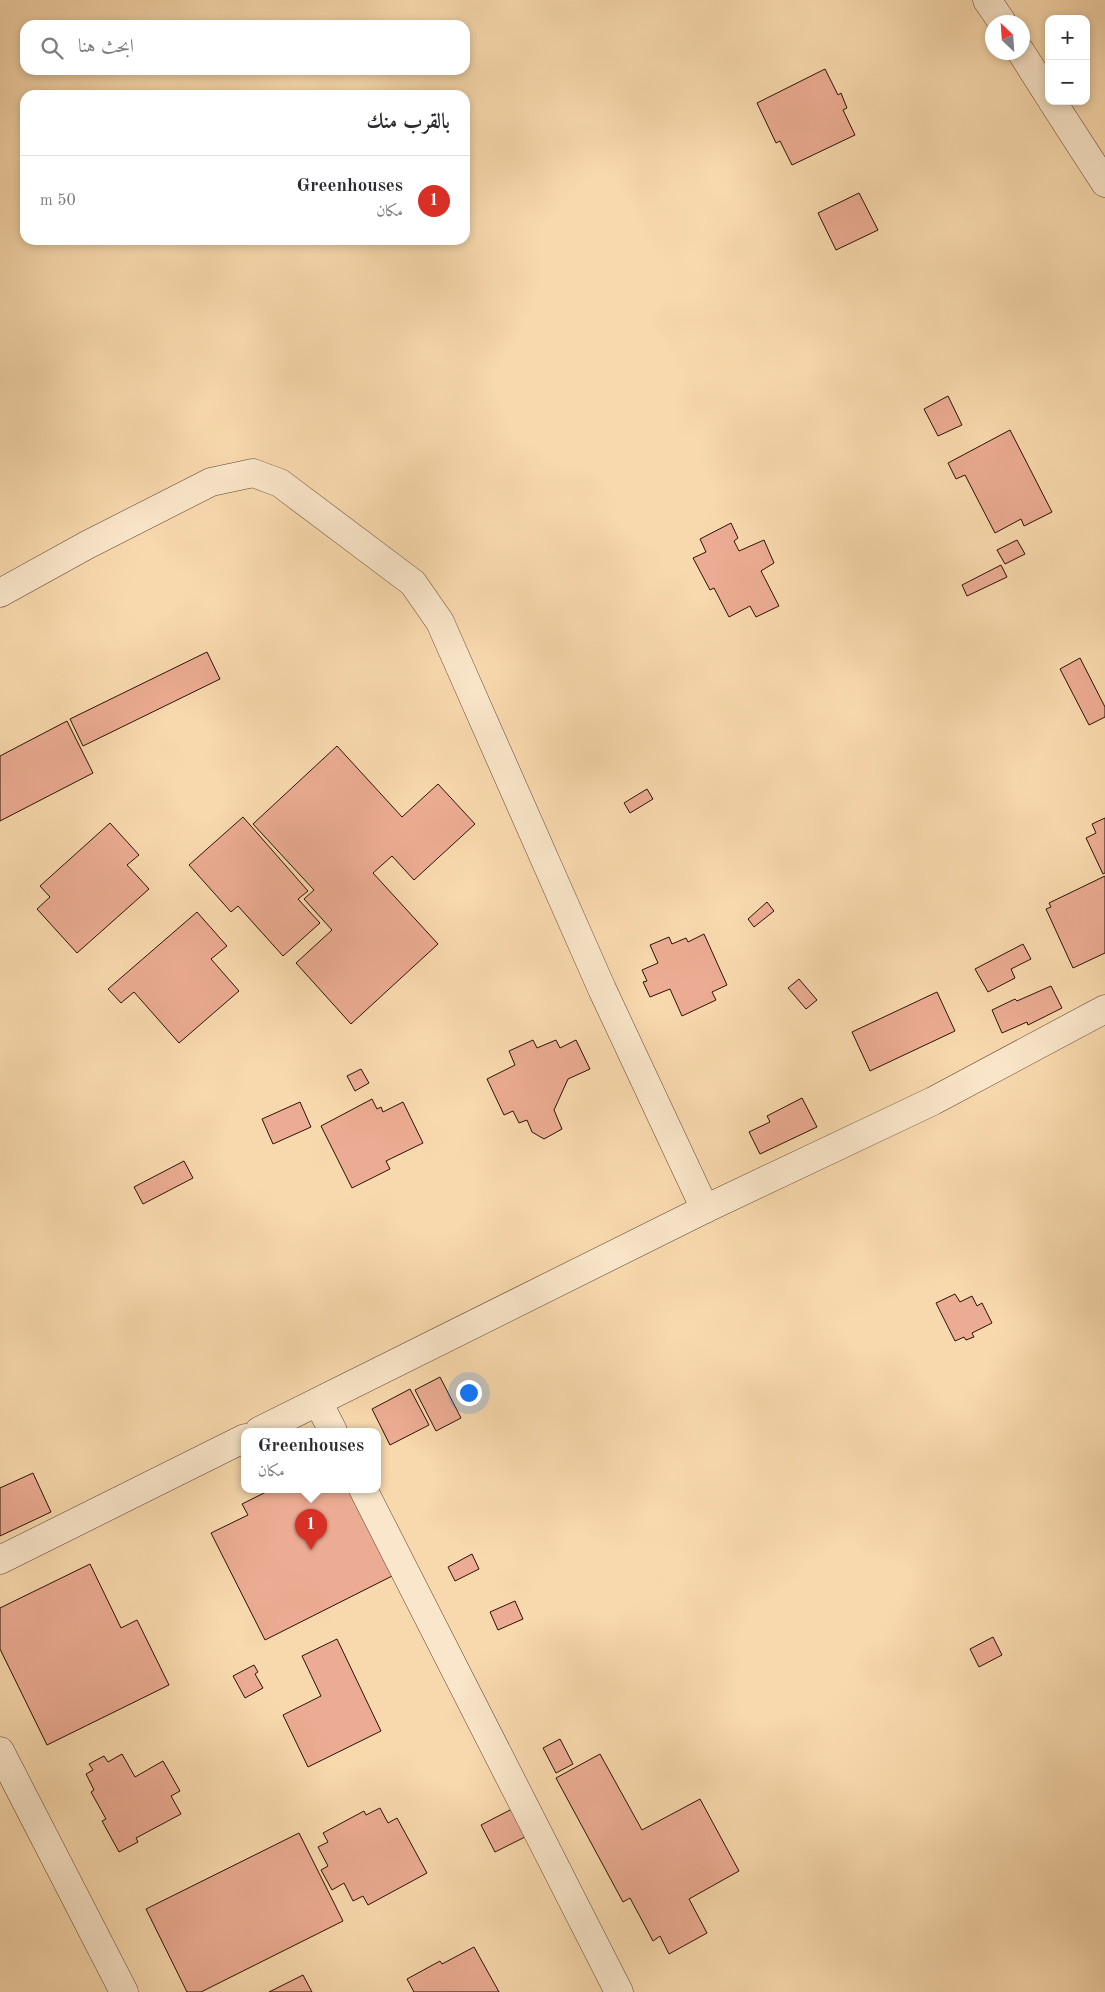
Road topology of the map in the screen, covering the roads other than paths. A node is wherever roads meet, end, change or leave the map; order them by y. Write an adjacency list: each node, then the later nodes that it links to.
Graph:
1 (987, 0): 2 (street)
2 (997, 15)
3 (1026, 60): 4 (street)
4 (1045, 90)
5 (1055, 105): 6 (street)
6 (1105, 183)
7 (0, 593): 9 (street)
8 (1105, 1009): 9 (street)
9 (705, 1210): 10 (street)
10 (318, 1402): 11 (street); 12 (street)
11 (265, 1428)
12 (331, 1428)
13 (241, 1440): 15 (street)
14 (365, 1493): 18 (street)
15 (0, 1560)
16 (0, 1751): 17 (street)
17 (124, 1992)
18 (619, 1992)

